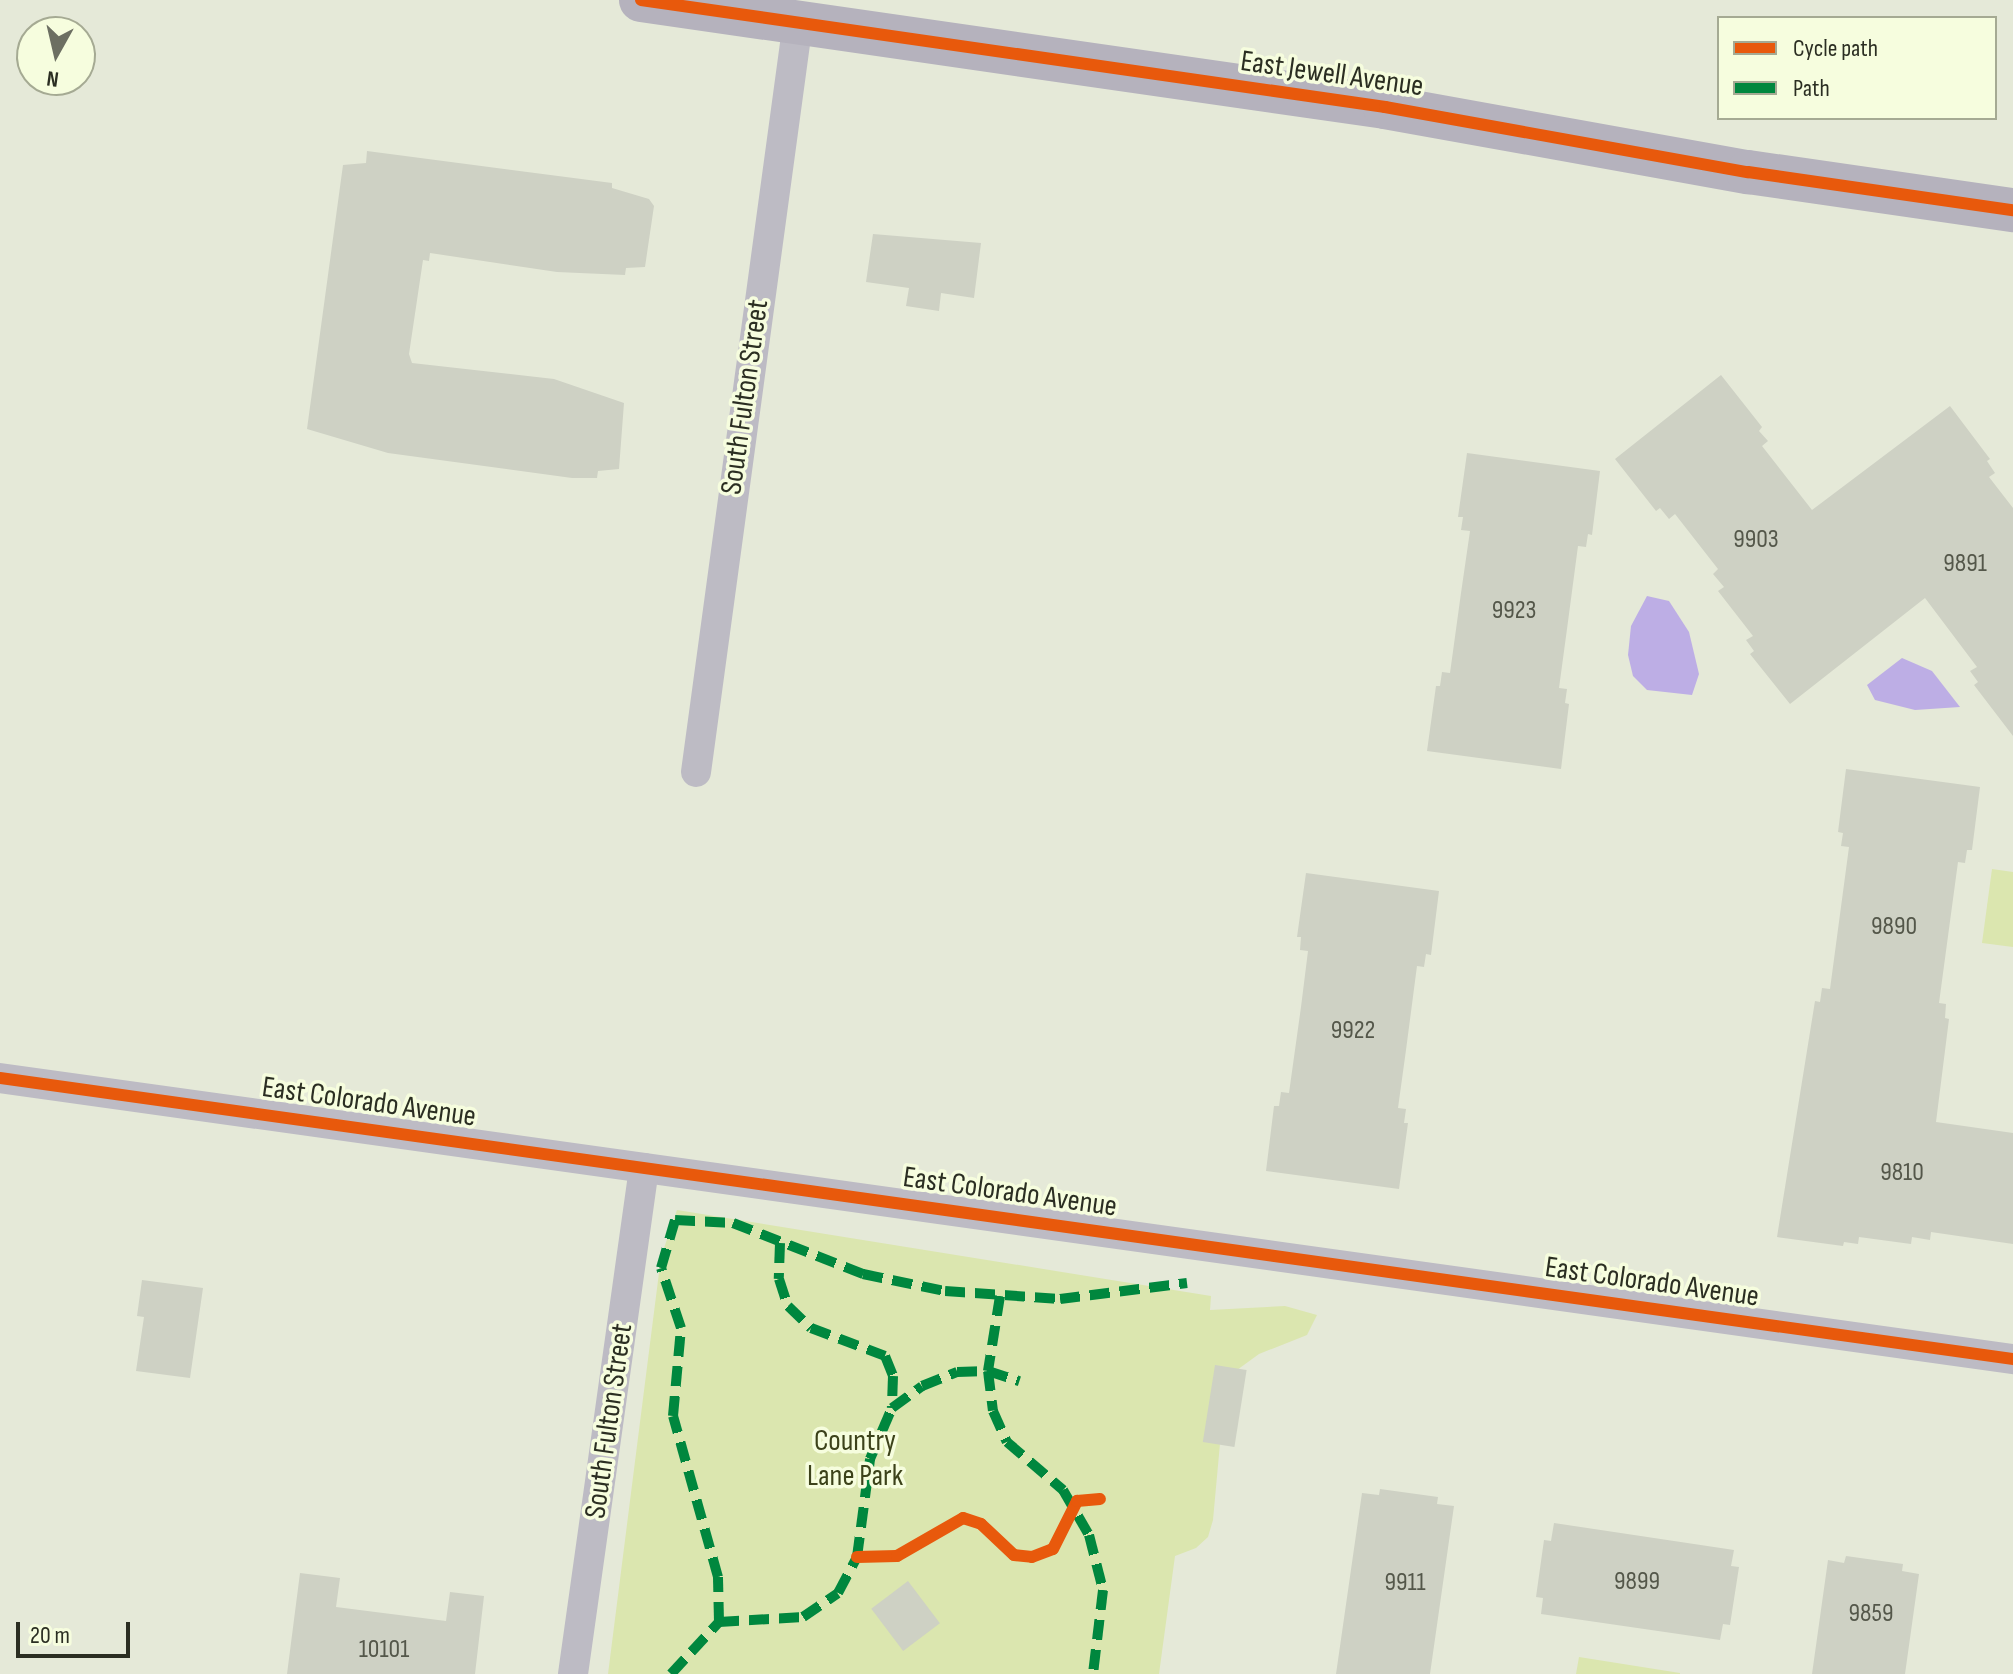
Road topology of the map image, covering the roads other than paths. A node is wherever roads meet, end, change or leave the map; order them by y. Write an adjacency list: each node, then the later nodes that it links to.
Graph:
1 (641, 0): 2 (street, East Jewell Avenue)
2 (798, 22): 3 (street, East Jewell Avenue); 4 (street, South Fulton Street)
3 (2013, 210)
4 (696, 772)
5 (0, 1078): 6 (street, East Colorado Avenue)
6 (644, 1168): 7 (street, East Colorado Avenue); 8 (street, South Fulton Street)
7 (2013, 1359)
8 (573, 1674)

